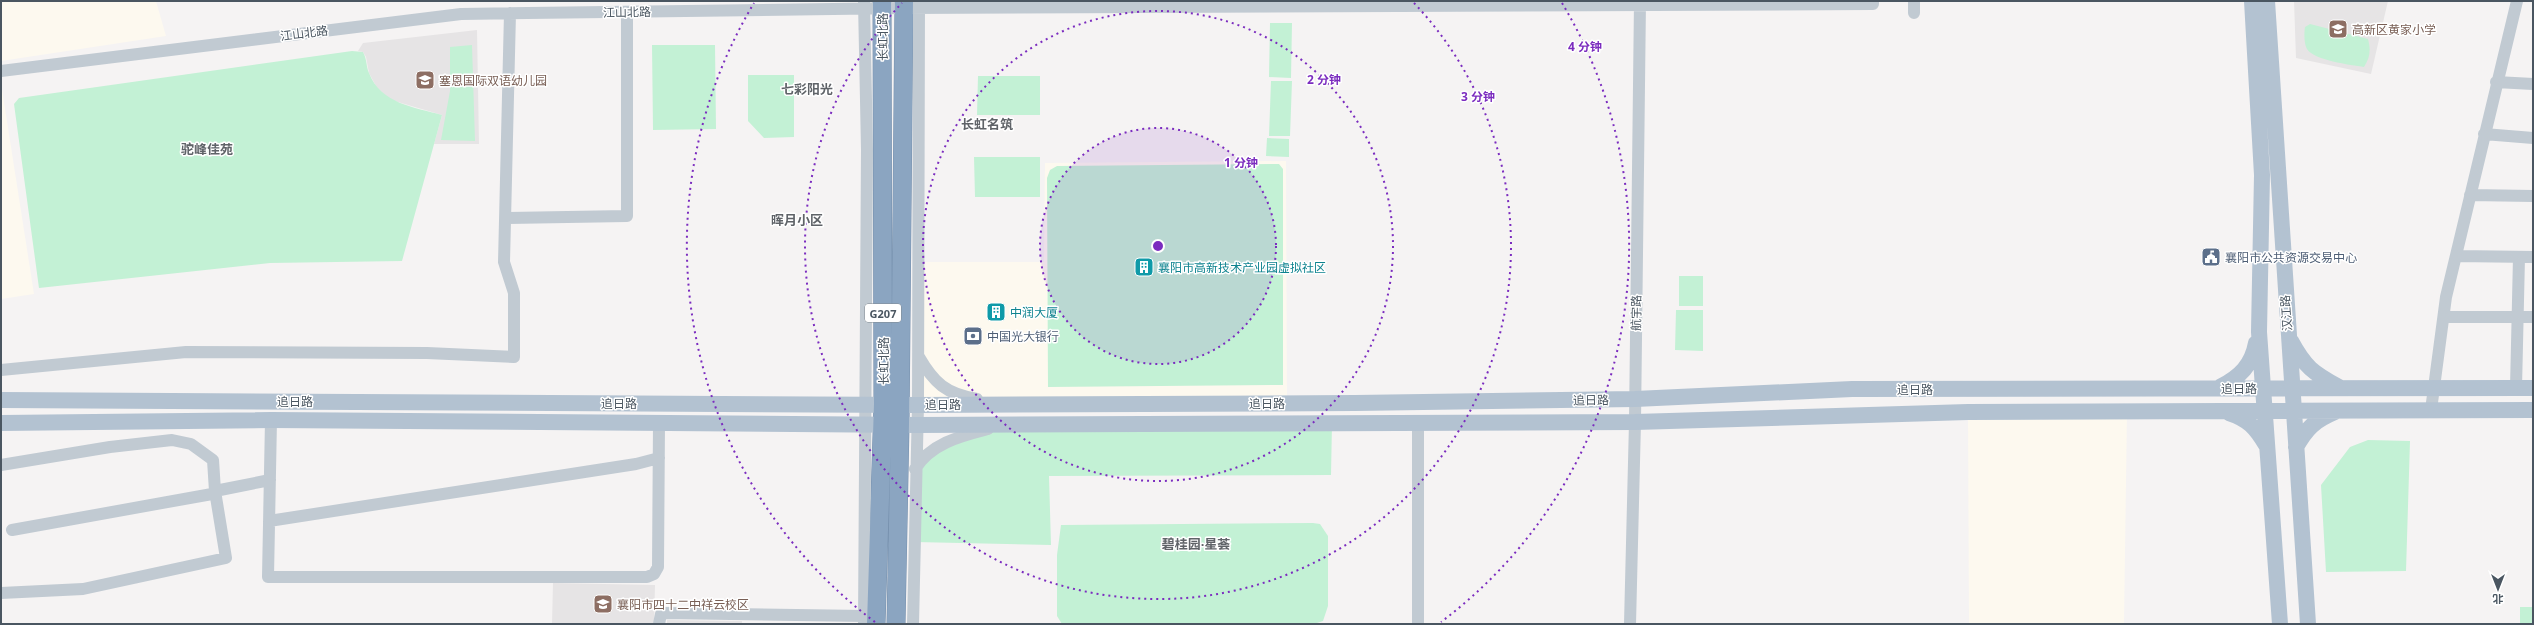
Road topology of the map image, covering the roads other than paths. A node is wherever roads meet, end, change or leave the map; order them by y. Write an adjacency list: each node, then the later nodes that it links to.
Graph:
1 (1873, 1): 6 (street, 江山北路)
2 (1914, 1): 11 (street)
3 (2252, 1): 27 (main road)
4 (2267, 1): 28 (main road, 汉江路)
5 (2517, 1): 13 (street)
6 (1640, 3): 8 (street, 江山北路); 38 (street, 航宇路)
7 (873, 5): 8 (street, 江山北路); 9 (street, 江山北路); 40 (street); 41 (highway, 长虹北路 / G207)
8 (911, 5): 26 (highway, 长虹北路 / G207); 29 (street)
9 (626, 12): 10 (street, 江山北路); 19 (street)
10 (510, 13): 12 (street, 江山北路); 19 (street)
11 (1914, 14)
12 (1, 70)
13 (2496, 82): 14 (street); 15 (street)
14 (2533, 84)
15 (2484, 134): 16 (street); 17 (street)
16 (2533, 138)
17 (2470, 195): 18 (street); 20 (street)
18 (2533, 196)
19 (505, 218): 30 (street)
20 (2456, 256): 21 (street); 23 (street)
21 (2519, 257): 22 (street); 24 (street)
22 (2533, 257)
23 (2444, 317): 24 (street); 35 (street)
24 (2518, 317): 25 (street); 36 (street)
25 (2533, 317)
26 (901, 323): 29 (street); 41 (highway, 长虹北路 / G207)
27 (2259, 332): 31 (main road); 32 (main road)
28 (2288, 335): 33 (main road, 汉江路); 34 (main road)
29 (918, 356): 41 (street); 42 (street)
30 (1, 370)
31 (2218, 388): 32 (main road, 追日路); 38 (main road, 追日路)
32 (2263, 388): 33 (main road, 追日路); 44 (main road)
33 (2292, 388): 34 (main road, 追日路); 45 (main road, 汉江路)
34 (2340, 388): 35 (main road, 追日路)
35 (2434, 388): 36 (main road, 追日路); 47 (street)
36 (2516, 388): 37 (main road, 追日路)
37 (2533, 388)
38 (1635, 399): 42 (main road, 追日路); 50 (street, 航宇路)
39 (1, 400): 40 (main road, 追日路)
40 (864, 404): 41 (main road, 追日路); 54 (street)
41 (901, 404): 42 (main road, 追日路); 55 (highway, 长虹北路 / G207); 57 (highway, 长虹北路 / G207)
42 (1006, 404)
43 (2222, 410): 44 (main road, 追日路); 50 (main road, 追日路); 59 (main road)
44 (2265, 410): 45 (main road, 追日路); 59 (main road)
45 (2293, 410): 46 (main road, 追日路); 58 (main road, 汉江路)
46 (2340, 410): 47 (main road, 追日路); 58 (main road)
47 (2431, 410): 48 (main road, 追日路)
48 (2533, 410)
49 (271, 420): 51 (main road, 追日路); 52 (main road, 追日路); 63 (street)
50 (1635, 422): 53 (main road, 追日路); 74 (street, 航宇路)
51 (1, 423)
52 (659, 423): 54 (main road, 追日路); 60 (street)
53 (1418, 423): 56 (main road, 追日路); 73 (street)
54 (864, 424): 55 (main road, 追日路); 69 (street)
55 (883, 424): 57 (main road, 追日路); 69 (highway, 长虹北路 / G207)
56 (1010, 424): 57 (main road, 追日路); 62 (street)
57 (909, 425): 62 (street); 66 (highway, 长虹北路 / G207)
58 (2296, 447): 76 (main road, 汉江路)
59 (2267, 448): 75 (main road)
60 (659, 458): 65 (street); 65 (street)
61 (1, 465): 64 (street)
62 (917, 466): 66 (street); 72 (street)
63 (270, 480): 64 (street); 65 (street)
64 (215, 491): 67 (street); 68 (street)
65 (269, 521)
66 (898, 521): 71 (highway, 长虹北路 / G207)
67 (12, 530)
68 (1, 593)
69 (868, 621): 70 (street)
70 (659, 624)
71 (896, 624)
72 (913, 624)
73 (1418, 624)
74 (1630, 624)
75 (2280, 624)
76 (2308, 624)

